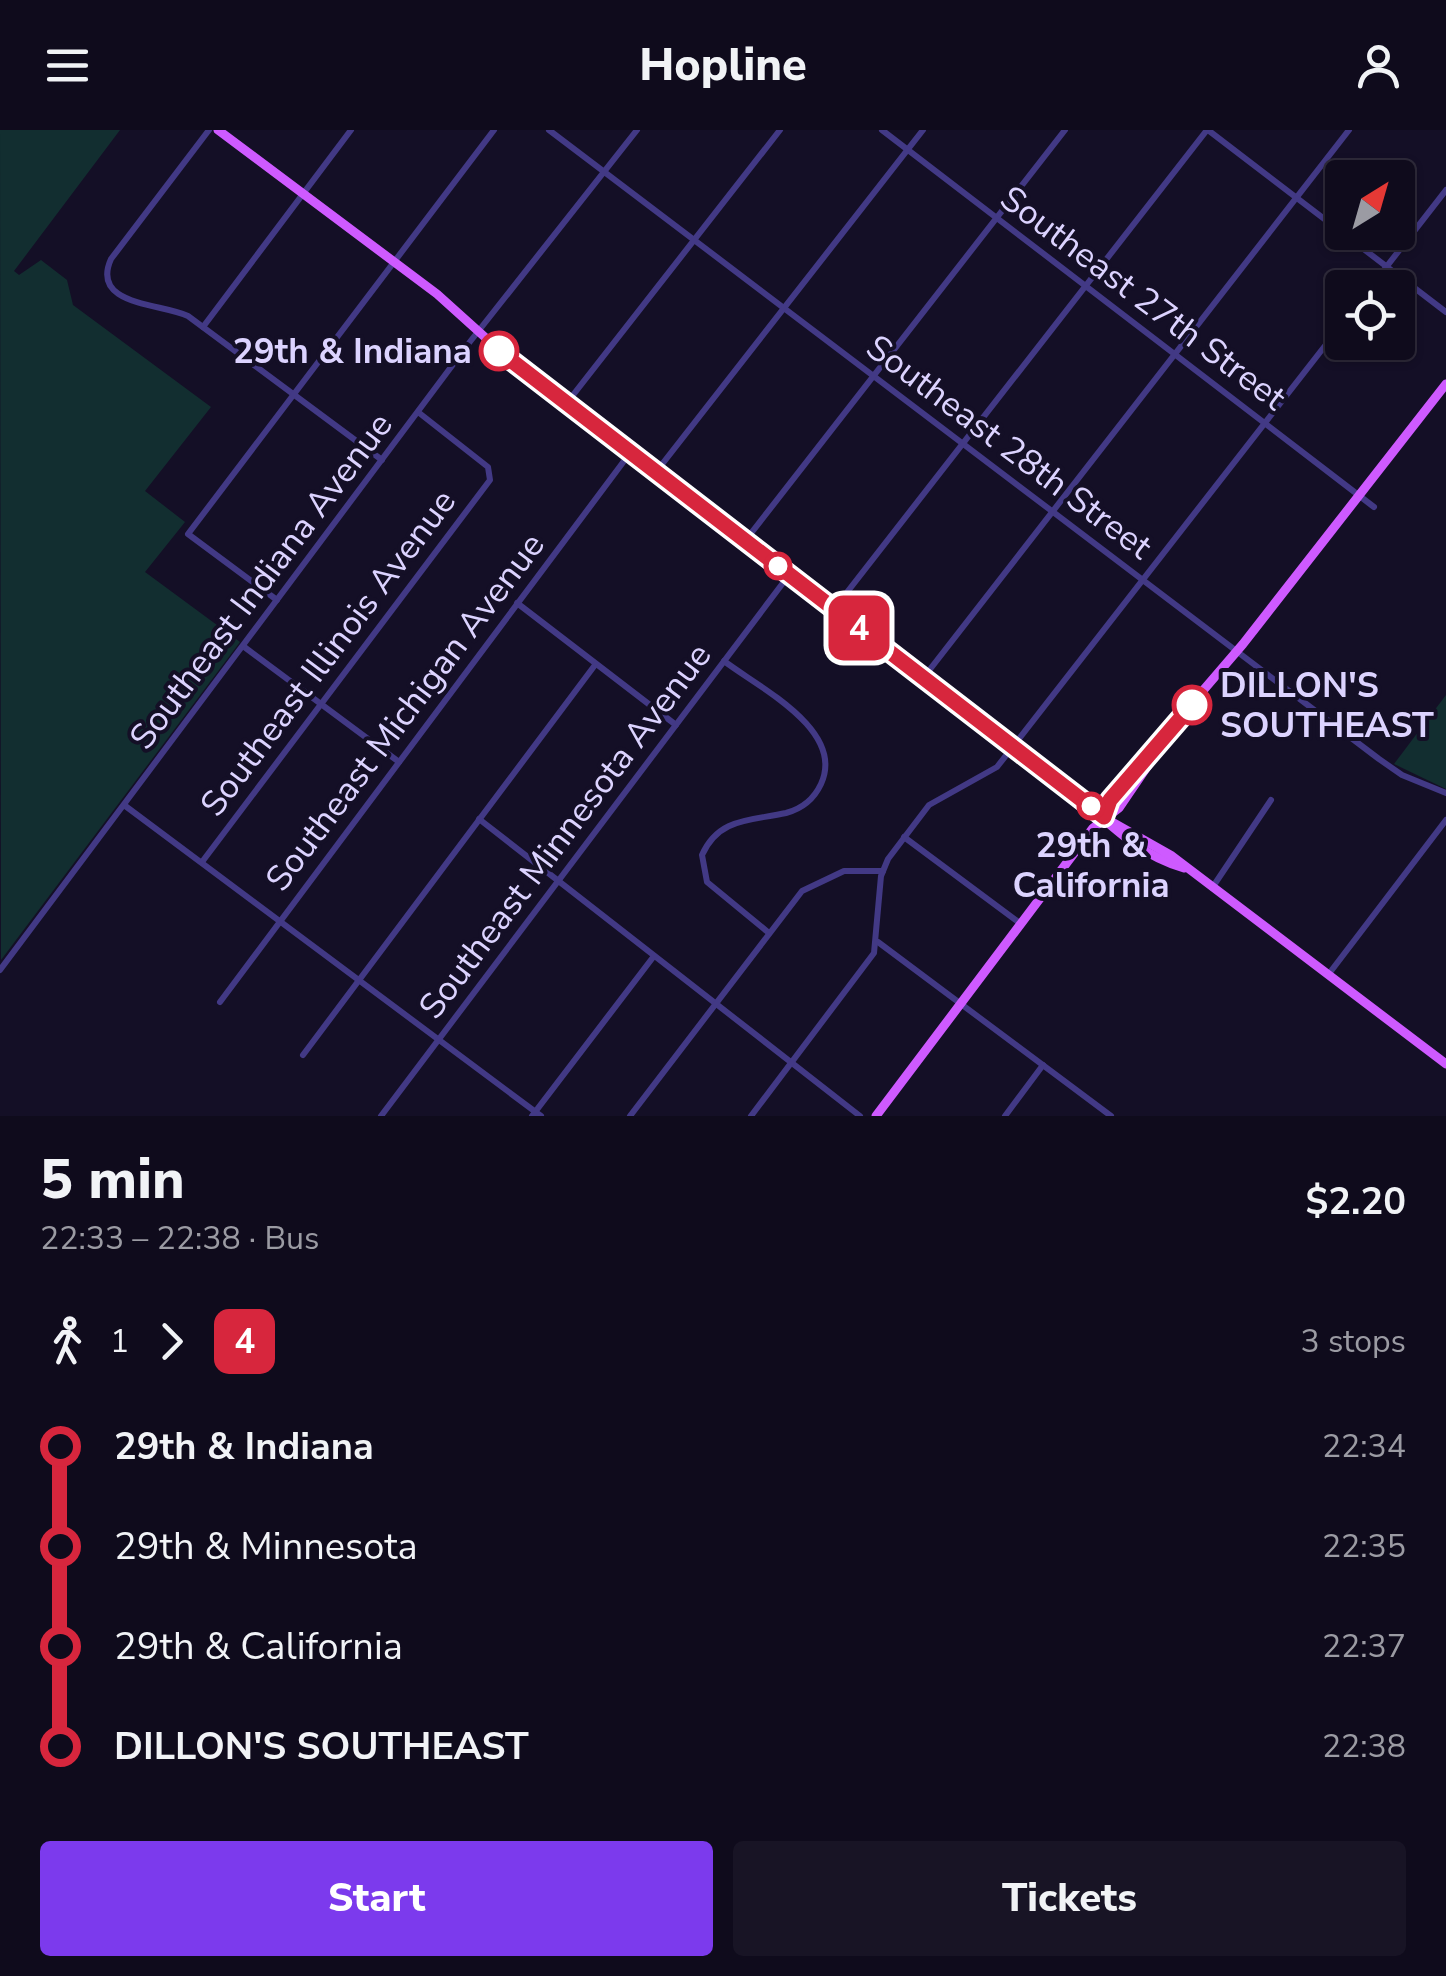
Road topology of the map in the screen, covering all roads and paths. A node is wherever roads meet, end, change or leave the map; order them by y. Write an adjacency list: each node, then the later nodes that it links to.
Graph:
1 (208, 130): 26 (street)
2 (218, 130): 16 (main road)
3 (351, 130): 16 (street)
4 (494, 130): 20 (street)
5 (549, 130): 14 (street, Southeast 28th Street)
6 (636, 130): 14 (street, Southeast Indiana Avenue)
7 (780, 130): 19 (street)
8 (882, 130): 13 (street, Southeast 27th Street)
9 (923, 130): 13 (street)
10 (1065, 130): 18 (street)
11 (1208, 130): 17 (street); 23 (street)
12 (1349, 130): 17 (street)
13 (908, 149): 18 (street, Southeast 27th Street); 24 (street)
14 (604, 172): 19 (street, Southeast 28th Street); 27 (street, Southeast Indiana Avenue)
15 (1446, 190): 21 (street)
16 (302, 193): 20 (main road); 26 (street)
17 (1297, 198): 21 (street); 29 (street)
18 (996, 218): 23 (street, Southeast 27th Street); 30 (street)
19 (694, 239): 24 (street, Southeast 28th Street); 33 (street)
20 (392, 261): 27 (main road); 32 (street)
21 (1386, 266): 22 (street); 25 (street)
22 (1383, 270)
23 (1086, 286): 29 (street, Southeast 27th Street); 36 (street)
24 (783, 306): 30 (street, Southeast 28th Street); 39 (street)
25 (1446, 312)
26 (203, 327): 32 (street)
27 (480, 331): 33 (main road); 34 (street, Southeast Indiana Avenue)
28 (1325, 346): 35 (street)
29 (1177, 355): 35 (street, Southeast 27th Street); 42 (street)
30 (874, 374): 36 (street, Southeast 28th Street); 43 (street)
31 (1446, 384): 40 (main road)
32 (293, 394): 38 (street); 46 (street)
33 (566, 404): 37 (main road)
34 (418, 412): 38 (street, Southeast Indiana Avenue); 54 (street, Southeast Illinois Avenue)
35 (1266, 423): 40 (street, Southeast 27th Street); 45 (street)
36 (963, 444): 42 (street, Southeast 28th Street); 48 (street)
37 (630, 453): 39 (main road); 47 (street, Southeast Michigan Avenue)
38 (382, 460): 46 (street, Southeast Indiana Avenue)
39 (656, 473): 43 (main road)
40 (1358, 494): 41 (street, Southeast 27th Street); 50 (main road)
41 (1374, 506)
42 (1052, 512): 45 (street, Southeast 28th Street); 53 (street)
43 (745, 541): 44 (main road)
44 (789, 575): 48 (main road); 51 (street, Southeast Minnesota Avenue)
45 (1143, 581): 50 (street, Southeast 28th Street); 56 (street)
46 (277, 600): 49 (street, Southeast Indiana Avenue)
47 (517, 604): 52 (street); 57 (street, Southeast Michigan Avenue)
48 (834, 609): 53 (main road)
49 (243, 646): 54 (street); 60 (street, Southeast Indiana Avenue)
50 (1237, 650): 58 (street, Southeast 28th Street); 61 (main road)
51 (724, 661): 55 (street, Southeast Minnesota Avenue); 71 (street)
52 (595, 664): 55 (street); 62 (street)
53 (924, 678): 56 (main road)
54 (322, 703): 57 (street); 65 (street, Southeast Illinois Avenue)
55 (676, 725): 67 (street, Southeast Minnesota Avenue)
56 (1014, 746): 61 (main road); 64 (street)
57 (399, 762): 69 (street, Southeast Michigan Avenue)
58 (1446, 793)
59 (1271, 800): 68 (street)
60 (124, 806): 65 (street); 74 (street, Southeast Indiana Avenue)
61 (1104, 817): 68 (main road); 70 (main road)
62 (479, 819): 67 (street); 76 (street)
63 (1446, 820): 75 (street)
64 (904, 838): 66 (street); 70 (street)
65 (202, 862): 69 (street)
66 (883, 871): 71 (street); 72 (street)
67 (559, 880): 73 (street); 80 (street, Southeast Minnesota Avenue)
68 (1212, 888): 75 (main road)
69 (280, 921): 76 (street); 77 (street, Southeast Michigan Avenue)
70 (1021, 924): 79 (main road)
71 (769, 933): 78 (street)
72 (878, 942): 79 (street); 82 (street)
73 (654, 956): 78 (street); 85 (street)
74 (0, 970)
75 (1328, 974): 83 (main road)
76 (359, 980): 80 (street); 81 (street)
77 (220, 1002)
78 (715, 1004): 82 (street); 87 (street)
79 (961, 1004): 84 (street); 90 (main road)
80 (441, 1039): 85 (street); 86 (street, Southeast Minnesota Avenue)
81 (302, 1055)
82 (792, 1062): 88 (street); 89 (street)
83 (1446, 1064)
84 (1043, 1065): 91 (street); 92 (street)
85 (536, 1114)
86 (381, 1116)
87 (630, 1116)
88 (751, 1116)
89 (860, 1116)
90 (876, 1116)
91 (1005, 1116)
92 (1111, 1116)

